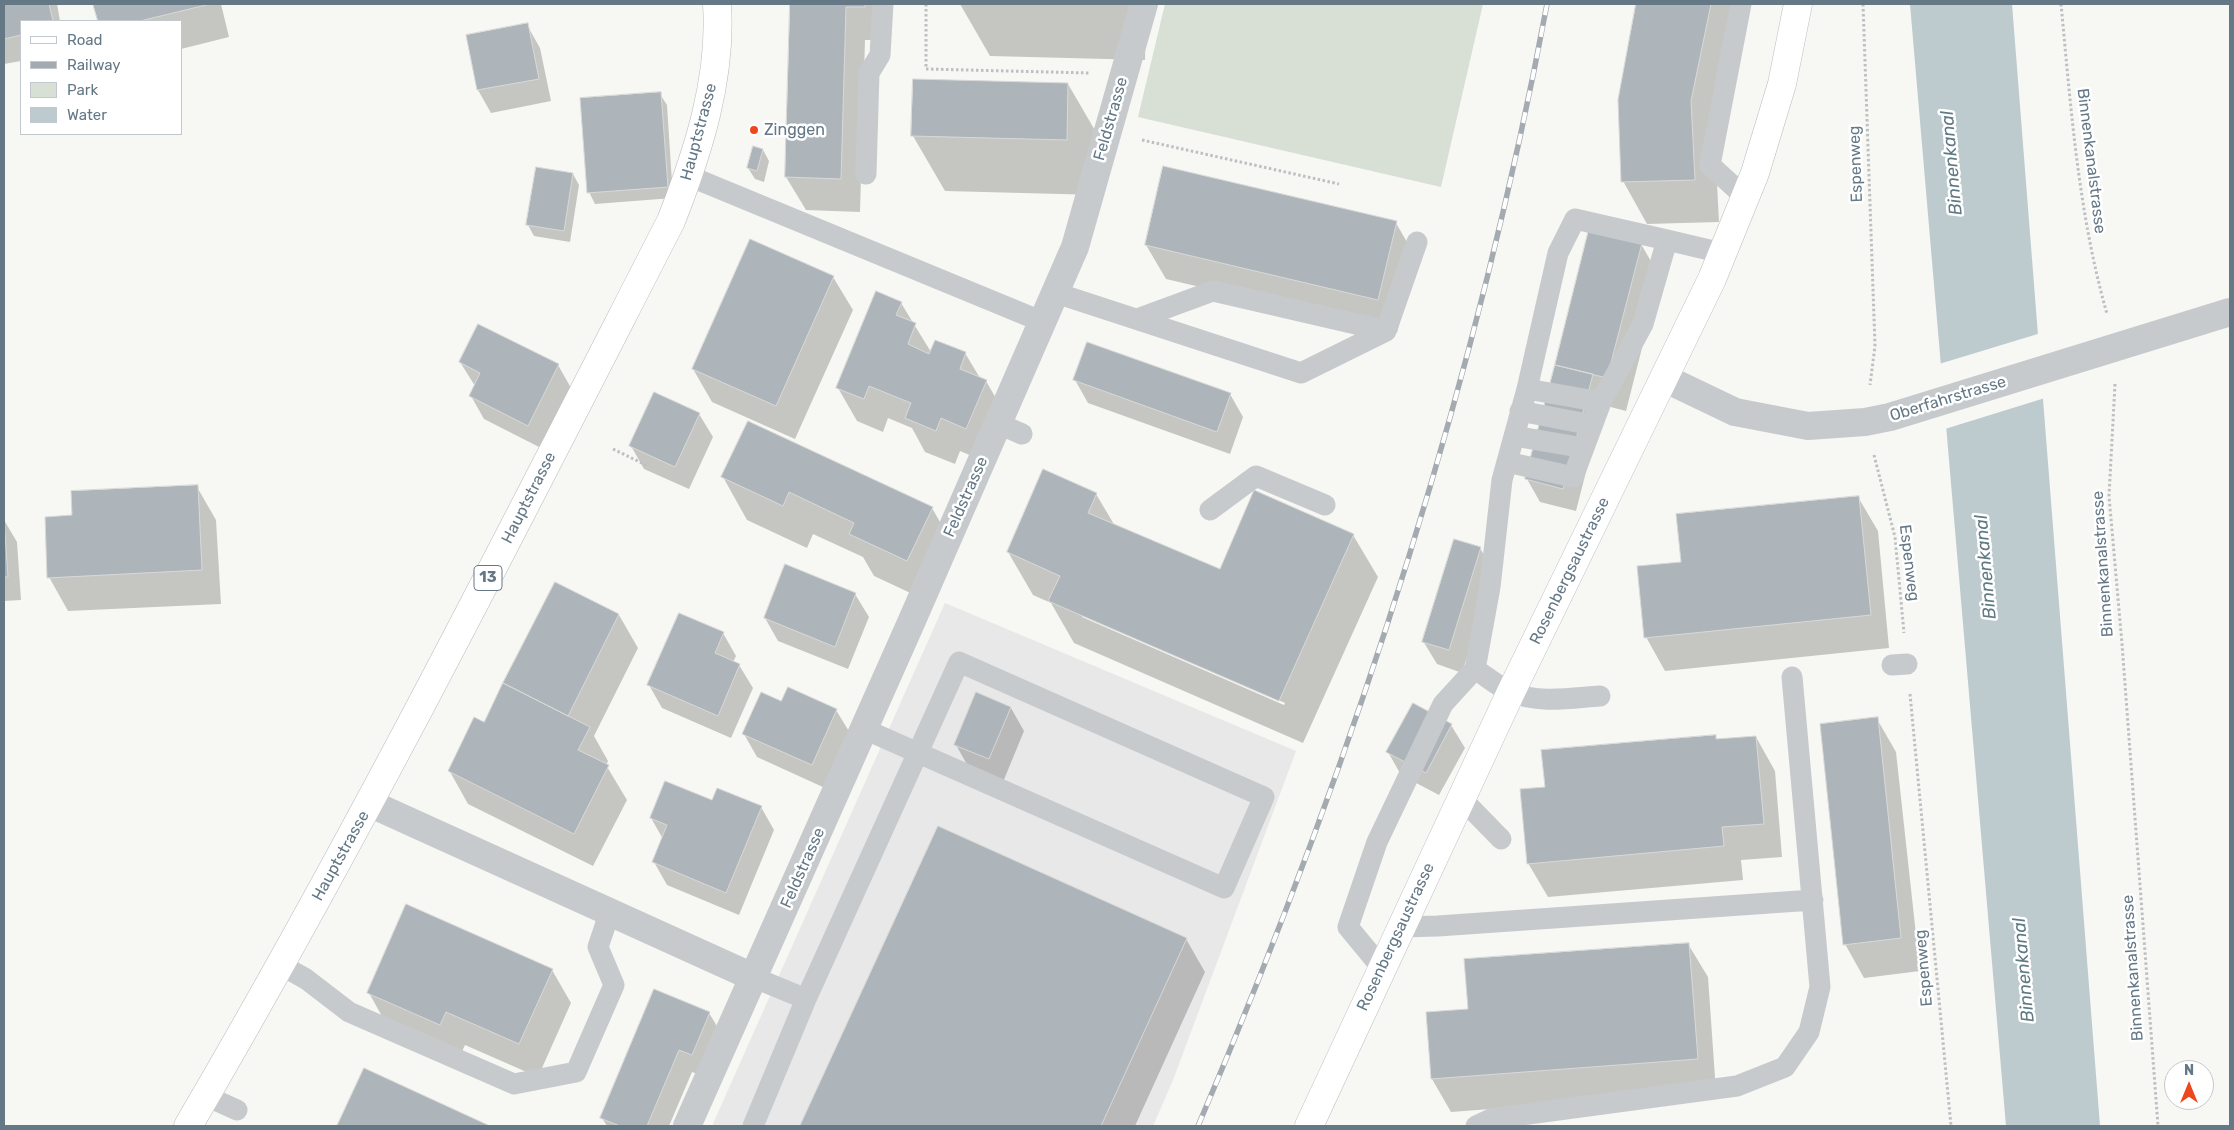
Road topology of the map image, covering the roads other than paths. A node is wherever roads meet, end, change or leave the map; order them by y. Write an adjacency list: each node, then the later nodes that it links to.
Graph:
1 (717, 4): 7 (main road, Hauptstrasse / 13)
2 (883, 4): 6 (lane)
3 (1144, 4): 12 (street, Feldstrasse)
4 (1740, 4): 8 (lane)
5 (1798, 4): 8 (main road, Rosenbergsaustrasse)
6 (866, 174)
7 (689, 176): 15 (lane); 34 (main road, Hauptstrasse / 13)
8 (1746, 197): 11 (main road, Rosenbergsaustrasse)
9 (1667, 240): 11 (lane); 18 (lane); 19 (lane)
10 (1417, 242): 16 (lane)
11 (1722, 253): 17 (main road, Rosenbergsaustrasse)
12 (1056, 293): 14 (lane); 15 (street, Feldstrasse)
13 (2230, 312): 17 (street, Oberfahrstrasse)
14 (1137, 319): 16 (lane); 16 (lane)
15 (1043, 322): 31 (street, Feldstrasse)
16 (1386, 331)
17 (1664, 378): 29 (main road, Rosenbergsaustrasse)
18 (1527, 389): 19 (lane); 20 (lane)
19 (1601, 402): 21 (lane)
20 (1520, 411): 21 (lane); 22 (lane)
21 (1592, 425): 23 (lane)
22 (1514, 436): 23 (lane); 24 (lane)
23 (1584, 448): 24 (lane)
24 (1507, 462): 27 (lane)
25 (1324, 505): 26 (lane)
26 (1210, 510)
27 (1475, 669): 29 (lane); 40 (lane)
28 (1792, 678): 36 (lane)
29 (1511, 692): 30 (lane); 33 (main road, Rosenbergsaustrasse)
30 (1600, 696)
31 (864, 729): 32 (lane); 41 (street, Feldstrasse)
32 (919, 753): 32 (lane); 42 (lane)
33 (1461, 798): 35 (lane); 38 (main road, Rosenbergsaustrasse)
34 (370, 803): 37 (street); 39 (main road, Hauptstrasse / 13)
35 (1501, 839)
36 (1813, 900): 38 (lane); 49 (lane)
37 (610, 912): 39 (lane); 41 (street)
38 (1400, 927): 40 (main road, Rosenbergsaustrasse)
39 (281, 965): 43 (main road, Hauptstrasse / 13)
40 (1381, 967): 48 (main road, Rosenbergsaustrasse)
41 (755, 978): 42 (lane); 46 (street, Feldstrasse)
42 (806, 999): 47 (lane)
43 (206, 1096): 44 (lane); 45 (main road, Hauptstrasse / 13)
44 (237, 1110)
45 (188, 1126)
46 (687, 1126)
47 (753, 1126)
48 (1309, 1126)
49 (1476, 1126)

